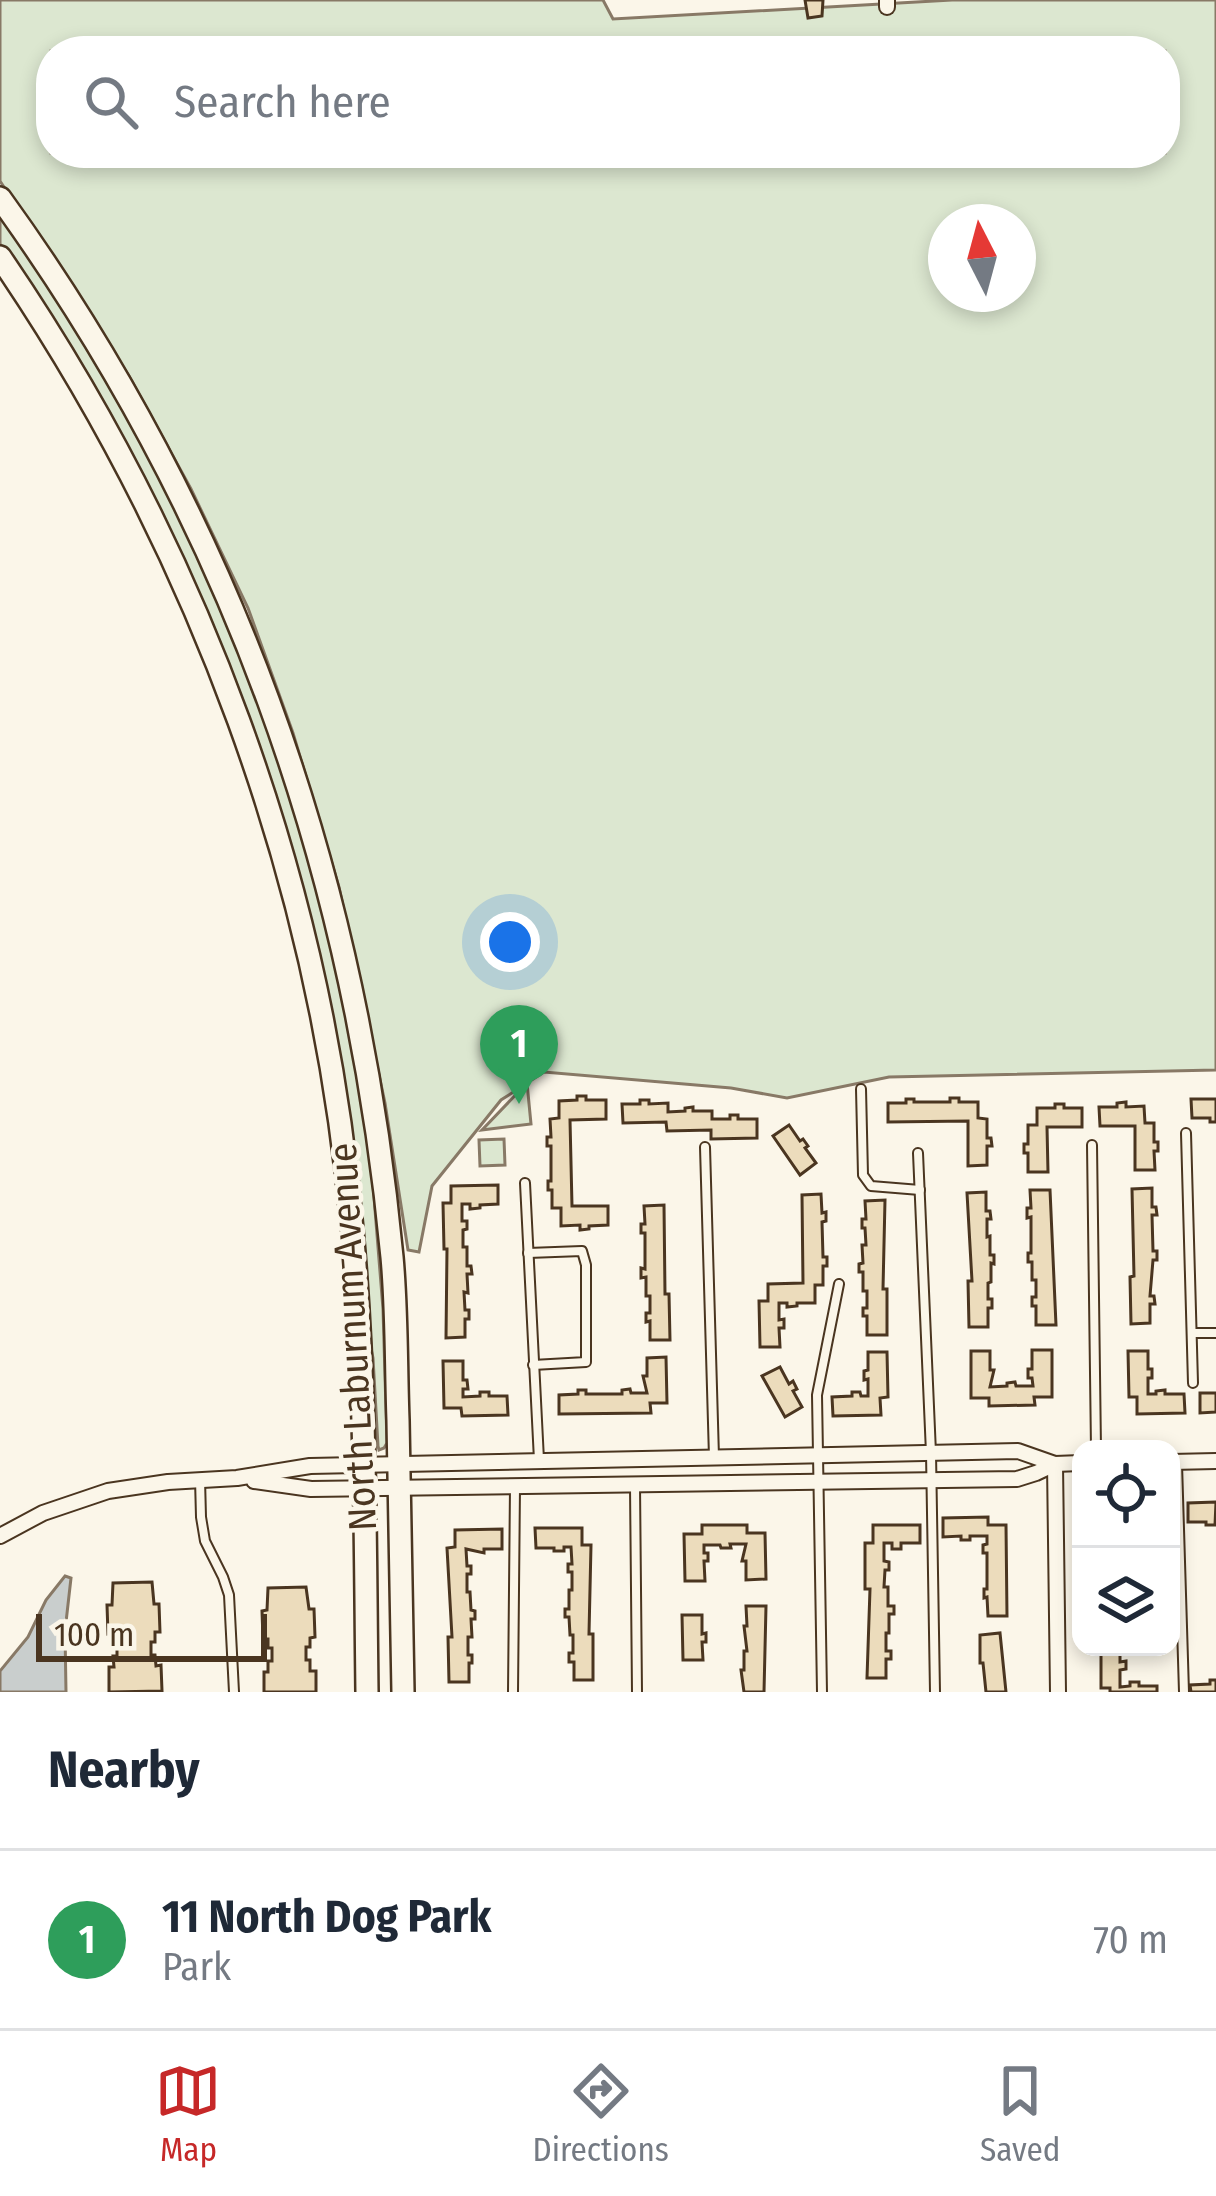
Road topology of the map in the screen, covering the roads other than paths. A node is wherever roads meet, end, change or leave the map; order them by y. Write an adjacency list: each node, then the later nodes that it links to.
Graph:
1 (0, 198): 23 (main road, North Laburnum Avenue)
2 (0, 257): 25 (main road, North Laburnum Avenue)
3 (862, 1089): 9 (lane)
4 (1186, 1133): 12 (lane)
5 (1092, 1145): 16 (lane)
6 (705, 1148): 19 (lane)
7 (918, 1153): 9 (lane)
8 (525, 1183): 10 (lane)
9 (920, 1190): 17 (lane)
10 (528, 1252): 14 (lane); 14 (lane)
11 (839, 1283): 18 (lane)
12 (1192, 1333): 13 (lane); 15 (lane)
13 (1216, 1333)
14 (533, 1365): 20 (lane)
15 (1193, 1383)
16 (1096, 1440)
17 (931, 1453): 18 (street); 26 (street); 29 (lane)
18 (817, 1455): 19 (street); 30 (lane)
19 (714, 1457): 20 (street)
20 (532, 1461): 23 (street); 32 (lane)
21 (1216, 1461): 22 (street)
22 (1180, 1462)
23 (399, 1463): 25 (street); 33 (main road, North Laburnum Avenue)
24 (1072, 1463): 26 (street)
25 (363, 1464): 27 (street); 34 (main road, North Laburnum Avenue)
26 (1055, 1464): 29 (street); 44 (street)
27 (237, 1478): 28 (street); 34 (street)
28 (200, 1479): 35 (street); 37 (lane)
29 (932, 1480): 30 (street); 43 (lane)
30 (817, 1482): 31 (street); 42 (lane)
31 (634, 1485): 32 (street); 41 (lane)
32 (521, 1486): 33 (street); 40 (lane)
33 (399, 1488): 34 (street); 39 (main road, North Laburnum Avenue)
34 (364, 1489): 38 (main road, North Laburnum Avenue)
35 (0, 1536)
36 (1178, 1548): 45 (lane)
37 (234, 1692)
38 (367, 1692)
39 (403, 1692)
40 (513, 1692)
41 (637, 1692)
42 (822, 1692)
43 (935, 1692)
44 (1058, 1692)
45 (1184, 1692)

